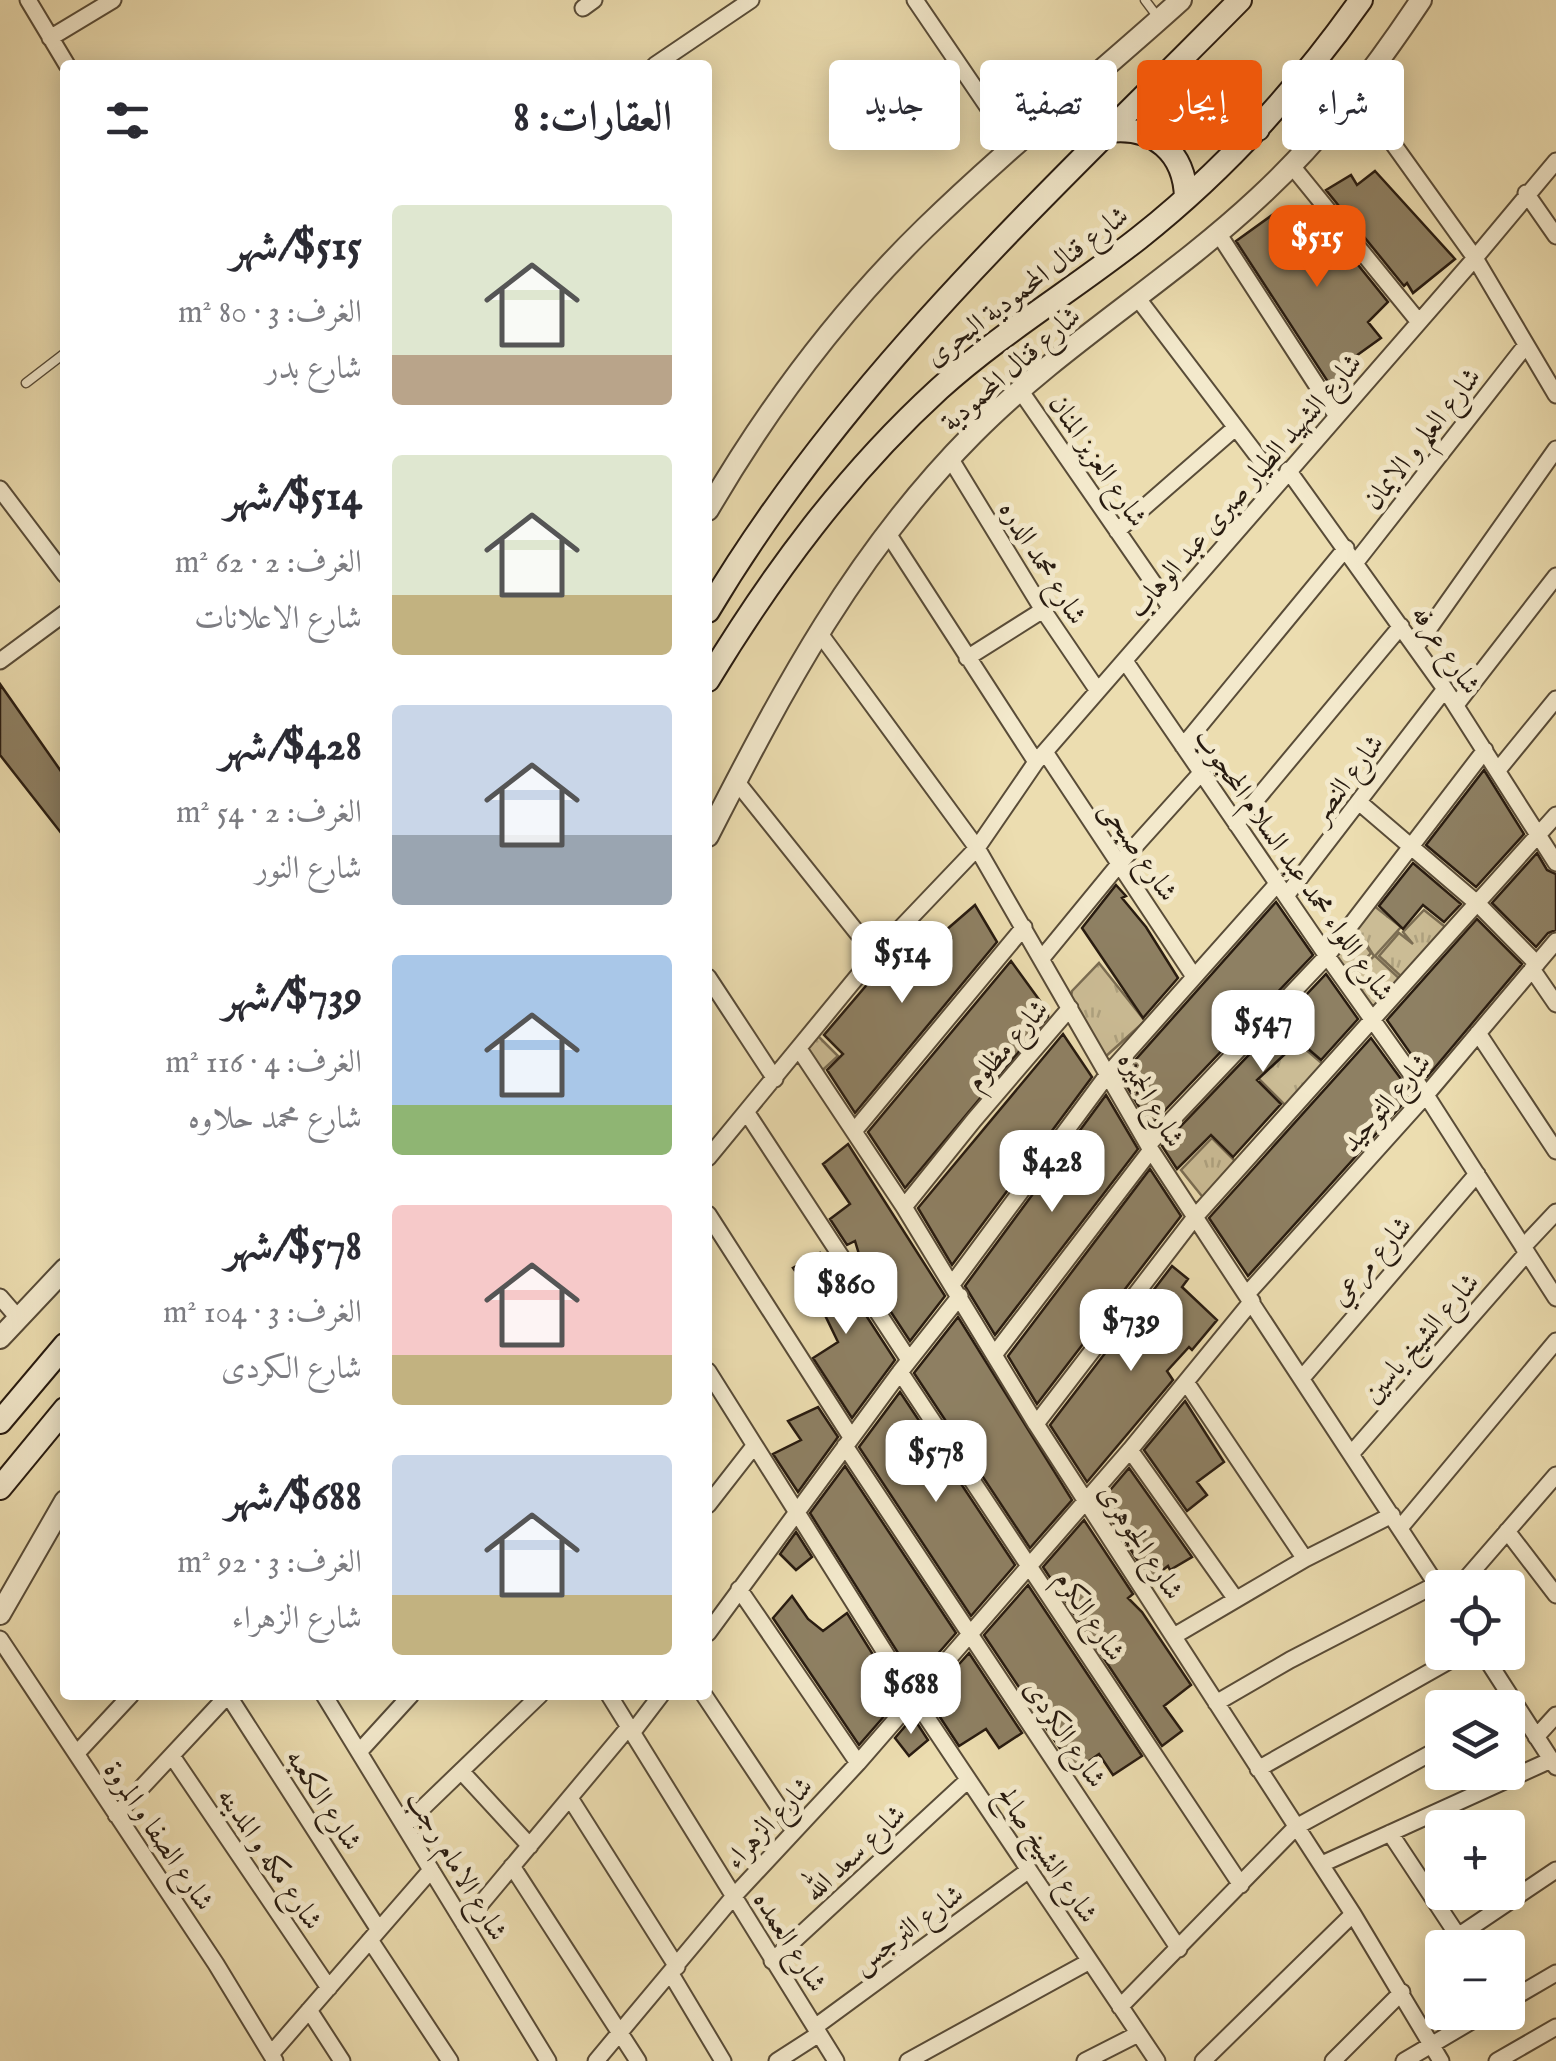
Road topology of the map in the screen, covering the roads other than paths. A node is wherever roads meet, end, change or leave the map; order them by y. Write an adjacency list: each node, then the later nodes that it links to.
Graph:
1 (28, 0): 11 (street)
2 (114, 0): 11 (street)
3 (752, 0): 14 (street)
4 (915, 0): 18 (street)
5 (1146, 0): 10 (lane)
6 (1181, 0): 10 (street)
7 (1240, 0): 12 (main road, شارع قنال المحمودية البحرى)
8 (1362, 0): 20 (main road, شارع قنال المحمودية البحرى)
9 (1421, 0): 17 (street, شارع قنال المحمودية)
10 (1159, 20): 15 (street)
11 (50, 38): 13 (street)
12 (1186, 55): 16 (main road); 19 (main road, شارع قنال المحمودية البحرى)
13 (64, 60)
14 (662, 60)
15 (1114, 60)
16 (1185, 60)
17 (1379, 60)
18 (980, 96)
19 (1117, 122)
20 (1262, 124)
21 (1117, 131): 30 (main road)
22 (1012, 150): 47 (street)
23 (1089, 150): 53 (main road, شارع قنال المحمودية البحرى)
24 (1236, 150): 30 (main road, شارع قنال المحمودية البحرى)
25 (1306, 150): 28 (street, شارع قنال المحمودية)
26 (1398, 150): 33 (street)
27 (1556, 160): 29 (street, شارع الشهيد الطيار صبرى عبد الوهاب)
28 (1292, 166): 31 (street, شارع قنال المحمودية); 35 (street)
29 (1526, 193): 32 (street); 33 (street, شارع الشهيد الطيار صبرى عبد الوهاب)
30 (1186, 198): 66 (main road, شارع قنال المحمودية البحرى)
31 (1218, 233): 34 (street, شارع قنال المحمودية); 41 (street)
32 (1556, 236)
33 (1475, 258): 35 (street, شارع الشهيد الطيار صبرى عبد الوهاب); 36 (street)
34 (1136, 296): 39 (street, شارع قنال المحمودية); 42 (street, شارع عرفه)
35 (1419, 322): 41 (street, شارع الشهيد الطيار صبرى عبد الوهاب)
36 (1526, 345): 40 (street); 51 (street, شارع العلم و الايمان)
37 (60, 357): 38 (lane)
38 (26, 383)
39 (1020, 390): 44 (street, شارع قنال المحمودية); 48 (street, شارع العزيز المنان)
40 (1556, 394)
41 (1336, 415): 45 (street, شارع الشهيد الطيار صبرى عبد الوهاب)
42 (1236, 428): 45 (street, شارع عرفه); 48 (street)
43 (1556, 449): 62 (street)
44 (950, 458): 49 (street, شارع قنال المحمودية); 58 (street, شارع محمد الدره)
45 (1283, 477): 50 (street, شارع عرفه); 57 (street, شارع الشهيد الطيار صبرى عبد الوهاب)
46 (0, 489): 52 (street)
47 (712, 504)
48 (1117, 531): 57 (street, شارع العزيز المنان)
49 (887, 532): 61 (street, شارع قنال المحمودية); 63 (street, شارع صبحى)
50 (1346, 548): 51 (street, شارع عرفه); 71 (street)
51 (1356, 562): 60 (street, شارع عرفه)
52 (60, 568)
53 (730, 574): 55 (main road); 56 (main road, شارع قنال المحمودية البحرى)
54 (1556, 576): 70 (street)
55 (712, 589)
56 (712, 603)
57 (1170, 607): 65 (street, شارع الشهيد الطيار صبرى عبد الوهاب)
58 (1043, 610): 63 (street); 68 (street, شارع محمد الدره)
59 (60, 618): 64 (street)
60 (1401, 626): 62 (street, شارع عرفه); 79 (street)
61 (818, 631): 76 (street, شارع قنال المحمودية); 83 (street, شارع الجميزه)
62 (1416, 647): 67 (street, شارع عرفه)
63 (967, 658): 73 (street, شارع صبحى)
64 (0, 661)
65 (1125, 661): 68 (street, شارع الشهيد الطيار صبرى عبد الوهاب); 71 (street, شارع اللواء محمد عبد السلام المحجوب)
66 (712, 674)
67 (1445, 689): 70 (street, شارع عرفه); 77 (street, شارع النصر)
68 (1098, 691): 73 (street, شارع الشهيد الطيار صبرى عبد الوهاب)
69 (1556, 699): 74 (street)
70 (1456, 706): 72 (street, شارع عرفه)
71 (1183, 746): 75 (street, شارع اللواء محمد عبد السلام المحجوب)
72 (1485, 750): 74 (street, شارع عرفه); 82 (street)
73 (1040, 757): 83 (street, شارع الشهيد الطيار صبرى عبد الوهاب); 85 (street, شارع صبحى)
74 (1498, 770): 81 (street, شارع عرفه)
75 (1202, 772): 79 (street, شارع اللواء محمد عبد السلام المحجوب); 85 (street)
76 (736, 781): 80 (street, شارع قنال المحمودية); 90 (street)
77 (1360, 803): 82 (street); 86 (street, شارع النصر)
78 (1556, 815): 81 (street)
79 (1236, 824): 86 (street, شارع اللواء محمد عبد السلام المحجوب)
80 (712, 828)
81 (1539, 835): 84 (street, شارع عرفه); 87 (street)
82 (1412, 845): 87 (street); 91 (street)
83 (977, 848): 88 (street, شارع الجميزه); 90 (street, شارع الشهيد الطيار صبرى عبد الوهاب)
84 (1556, 863)
85 (1120, 864): 92 (street); 94 (street, شارع صبحى)
86 (1282, 890): 91 (street, شارع اللواء محمد عبد السلام المحجوب); 94 (street, شارع النصر)
87 (1478, 904): 93 (street); 98 (street)
88 (1024, 927): 92 (street, شارع الجميزه); 105 (street)
89 (1556, 940): 93 (street, شارع التوحيد)
90 (876, 955): 100 (street, شارع الشهيد الطيار صبرى عبد الوهاب)
91 (1327, 956): 98 (street, شارع اللواء محمد عبد السلام المحجوب); 106 (street)
92 (1042, 958): 97 (street, شارع الجميزه)
93 (1534, 966): 96 (street); 99 (street, شارع التوحيد)
94 (1193, 975): 101 (street, شارع النصر)
95 (712, 982): 102 (street)
96 (1556, 1004)
97 (1070, 1008): 101 (street, شارع الجميزه); 110 (street, شارع مظلوم)
98 (1373, 1020): 103 (street, شارع اللواء محمد عبد السلام المحجوب); 112 (street)
99 (1478, 1033): 103 (street, شارع التوحيد); 107 (street)
100 (800, 1049): 102 (street, شارع الشهيد الطيار صبرى عبد الوهاب); 105 (street, شارع الجوهرى)
101 (1108, 1074): 106 (street, شارع الجميزه); 116 (street, شارع النصر)
102 (776, 1079): 104 (street, شارع الشهيد الطيار صبرى عبد الوهاب)
103 (1426, 1095): 109 (street, شارع اللواء محمد عبد السلام المحجوب); 118 (street, شارع التوحيد)
104 (747, 1113): 108 (street, شارع الشهيد الطيار صبرى عبد الوهاب); 125 (street, شارع الكرم)
105 (855, 1130): 110 (street, شارع الجوهرى)
106 (1150, 1148): 112 (street, شارع الجميزه); 124 (street)
107 (1556, 1150)
108 (712, 1153)
109 (1477, 1174): 114 (street, شارع اللواء محمد عبد السلام المحجوب); 126 (street, شارع مرعي)
110 (904, 1207): 116 (street, شارع الجوهرى)
111 (1556, 1212): 114 (street, شارع الشيخ ياسين)
112 (1195, 1217): 118 (street, شارع الجميزه); 131 (street)
113 (712, 1220): 132 (street, شارع الكردى)
114 (1525, 1250): 119 (street, شارع اللواء محمد عبد السلام المحجوب); 135 (street, شارع الشيخ ياسين)
115 (60, 1274): 120 (street)
116 (957, 1290): 124 (street, شارع الجوهرى); 125 (street, شارع النصر)
117 (0, 1297): 120 (street)
118 (1250, 1298): 126 (street, شارع الجميزه); 127 (street, شارع الزهراء)
119 (1556, 1298)
120 (19, 1318): 121 (street)
121 (0, 1338)
122 (1556, 1341): 142 (street)
123 (60, 1351): 130 (main road)
124 (994, 1354): 131 (street, شارع الجوهرى)
125 (905, 1366): 132 (street, شارع النصر); 145 (street, شارع الكرم)
126 (1302, 1378): 135 (street, شارع الجميزه)
127 (1186, 1382): 134 (street, شارع الزهراء); 144 (street)
128 (712, 1385): 133 (street, شارع الشيخ صالح)
129 (60, 1415): 137 (main road)
130 (0, 1422)
131 (1036, 1424): 139 (street, شارع الجوهرى)
132 (848, 1441): 140 (street, شارع النصر); 154 (street, شارع الكردى)
133 (754, 1446): 138 (street); 140 (street, شارع الشيخ صالح)
134 (1130, 1450): 139 (street, شارع الزهراء); 151 (street)
135 (1351, 1454): 142 (street, شارع الجميزه)
136 (1556, 1475): 143 (street)
137 (0, 1488)
138 (712, 1500)
139 (1086, 1500): 145 (street, شارع الزهراء); 155 (street, شارع الجوهرى)
140 (796, 1511): 148 (street, شارع النصر); 158 (street, شارع الشيخ صالح)
141 (60, 1517): 152 (street)
142 (1396, 1522): 144 (street); 146 (street, شارع الجميزه)
143 (1507, 1531): 147 (street); 149 (street)
144 (1305, 1559): 151 (street)
145 (1028, 1566): 154 (street, شارع الزهراء); 194 (street, شارع الكرم)
146 (1428, 1570)
147 (1473, 1570)
148 (739, 1588): 153 (street, شارع النصر); 177 (street)
149 (1556, 1595)
150 (1425, 1596): 168 (street)
151 (1235, 1598): 155 (street)
152 (0, 1614)
153 (712, 1627)
154 (970, 1633): 158 (street, شارع الزهراء); 201 (street, شارع الكردى)
155 (1174, 1636): 168 (street, شارع الجوهرى)
156 (0, 1639): 173 (street, شارع الصفا و المروة)
157 (1433, 1670): 179 (street)
158 (913, 1697): 177 (street, شارع الزهراء); 181 (street, شارع الشيخ صالح)
159 (126, 1700): 173 (street)
160 (223, 1700): 175 (street)
161 (231, 1700): 200 (street, شارع الكعبه)
162 (331, 1700): 174 (street, شارع الامام رجب)
163 (407, 1700): 174 (street)
164 (535, 1700): 180 (street)
165 (611, 1700): 171 (street, شارع العمده)
166 (657, 1700): 171 (street)
167 (707, 1700): 186 (street)
168 (1216, 1703): 179 (street, شارع الجوهرى)
169 (1556, 1715): 172 (street)
170 (1525, 1725): 172 (street)
171 (630, 1731): 182 (street); 195 (street, شارع العمده)
172 (1536, 1738): 178 (street)
173 (76, 1752): 183 (street, شارع الصفا و المروة)
174 (359, 1752): 184 (street, شارع الامام رجب)
175 (172, 1756): 183 (street); 206 (street, شارع مكه و المدينه)
176 (1425, 1756): 185 (street)
177 (858, 1763): 186 (street, شارع الزهراء)
178 (1554, 1764): 187 (street)
179 (1258, 1769): 185 (street, شارع الجوهرى)
180 (461, 1771): 184 (street); 188 (street)
181 (968, 1780): 192 (street, شارع الشيخ صالح); 202 (street, شارع سعد الله)
182 (570, 1798): 188 (street); 204 (street)
183 (116, 1815): 217 (street, شارع الصفا و المروة)
184 (405, 1825): 191 (street, شارع الامام رجب)
185 (1296, 1827): 189 (street, شارع الجوهرى); 194 (street)
186 (794, 1830): 195 (street, شارع الزهراء)
187 (1390, 1833): 189 (street); 198 (street)
188 (530, 1846): 190 (street)
189 (1322, 1864): 196 (street, شارع الجوهرى)
190 (512, 1866): 197 (street); 214 (street)
191 (432, 1870): 197 (street, شارع الامام رجب); 200 (street)
192 (1029, 1870): 203 (street, شارع الشيخ صالح); 213 (street, شارع النرجس)
193 (1556, 1870): 199 (street)
194 (1241, 1885): 201 (street)
195 (734, 1896): 202 (street, شارع العمده); 204 (street, شارع الزهراء)
196 (1354, 1914): 208 (street, شارع الجوهرى); 229 (street)
197 (464, 1924): 220 (street, شارع الامام رجب)
198 (1454, 1930)
199 (1478, 1930)
200 (375, 1935): 206 (street); 219 (street, شارع الكعبه)
201 (1179, 1949): 209 (street)
202 (772, 1961): 213 (street, شارع العمده)
203 (1090, 1961): 209 (street, شارع الشيخ صالح); 226 (street)
204 (674, 1970): 214 (street, شارع الزهراء); 223 (street)
205 (1556, 1973): 207 (street)
206 (329, 1988): 210 (street)
207 (1525, 1991)
208 (1402, 1992): 216 (street, شارع الجوهرى); 230 (street)
209 (1120, 2007): 215 (street, شارع الشيخ صالح)
210 (309, 2010): 217 (street); 218 (street)
211 (1556, 2027): 233 (street)
212 (1457, 2030): 216 (street)
213 (817, 2031): 224 (street, شارع النرجس); 225 (street, شارع العمده)
214 (620, 2032): 221 (street, شارع الزهراء); 222 (street)
215 (1138, 2034): 227 (street); 228 (street, شارع الشيخ صالح)
216 (1432, 2045): 231 (street); 232 (street, شارع الجوهرى)
217 (273, 2057)
218 (342, 2061)
219 (450, 2061)
220 (548, 2061)
221 (596, 2061)
222 (638, 2061)
223 (723, 2061)
224 (777, 2061)
225 (836, 2061)
226 (908, 2061)
227 (1086, 2061)
228 (1156, 2061)
229 (1203, 2061)
230 (1332, 2061)
231 (1404, 2061)
232 (1441, 2061)
233 (1497, 2061)

